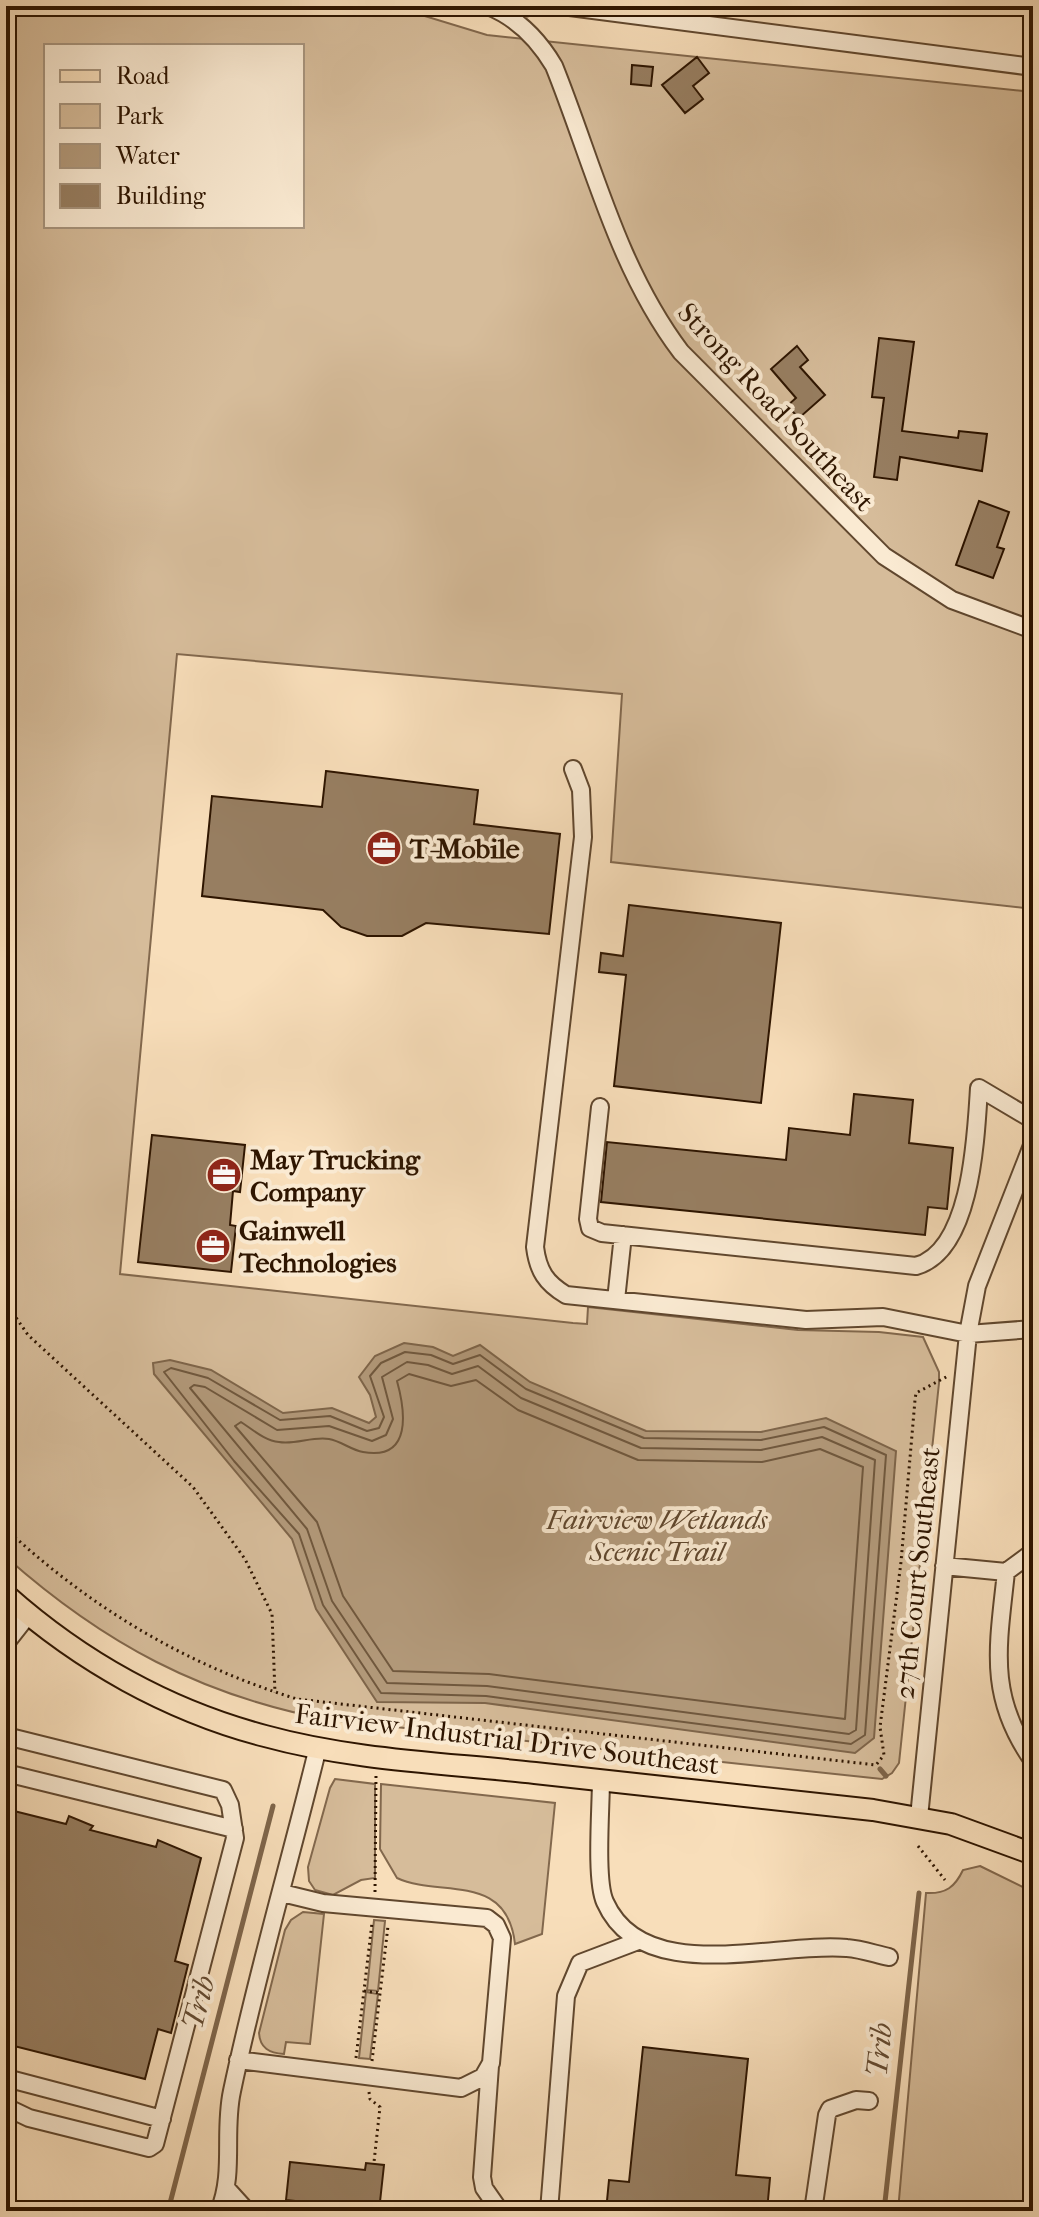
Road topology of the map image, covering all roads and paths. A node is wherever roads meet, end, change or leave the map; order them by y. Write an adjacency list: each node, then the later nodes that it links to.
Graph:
1 (534, 6): 3 (street)
2 (562, 6): 4 (street)
3 (495, 9): 5 (street, Strong Road Southeast)
4 (1033, 67)
5 (1033, 630)
6 (573, 769): 11 (street)
7 (600, 1107): 10 (street)
8 (1033, 1120): 10 (street)
9 (1033, 1143): 14 (street, 27th Court Southeast)
10 (623, 1235): 11 (street)
11 (616, 1300): 14 (street)
12 (6, 1303): 23 (path)
13 (1033, 1329): 14 (street)
14 (968, 1334): 15 (street, 27th Court Southeast)
15 (964, 1367): 18 (street, 27th Court Southeast); 23 (path)
16 (6, 1529): 23 (path)
17 (1033, 1552): 19 (street)
18 (944, 1566): 19 (street); 30 (street, 27th Court Southeast)
19 (1006, 1572): 27 (street)
20 (6, 1595): 21 (main road, Fairview Industrial Drive Southeast)
21 (28, 1615): 22 (street); 25 (main road, Fairview Industrial Drive Southeast)
22 (6, 1643)
23 (275, 1693)
24 (6, 1736): 31 (street)
25 (318, 1747): 26 (main road, Fairview Industrial Drive Southeast); 35 (street)
26 (376, 1756): 29 (main road, Fairview Industrial Drive Southeast); 36 (path)
27 (1033, 1761)
28 (6, 1773): 31 (street)
29 (601, 1780): 30 (main road, Fairview Industrial Drive Southeast); 38 (street)
30 (919, 1817): 33 (main road, Fairview Industrial Drive Southeast)
31 (234, 1829): 48 (street)
32 (918, 1846): 34 (path)
33 (1033, 1854)
34 (945, 1880)
35 (282, 1893): 36 (street); 42 (street)
36 (374, 1908): 40 (path); 43 (street)
37 (389, 1922): 41 (path)
38 (638, 1941): 39 (street); 54 (street)
39 (889, 1957)
40 (364, 1991): 41 (path); 41 (path)
41 (380, 1993)
42 (238, 2060): 44 (street); 50 (street)
43 (491, 2063): 44 (street); 53 (street)
44 (370, 2077): 49 (path)
45 (6, 2078): 48 (street)
46 (869, 2101): 55 (street)
47 (6, 2107): 48 (street)
48 (162, 2119)
49 (374, 2162)
50 (228, 2190): 51 (street); 52 (street)
51 (219, 2211)
52 (247, 2211)
53 (500, 2211)
54 (549, 2211)
55 (813, 2211)

